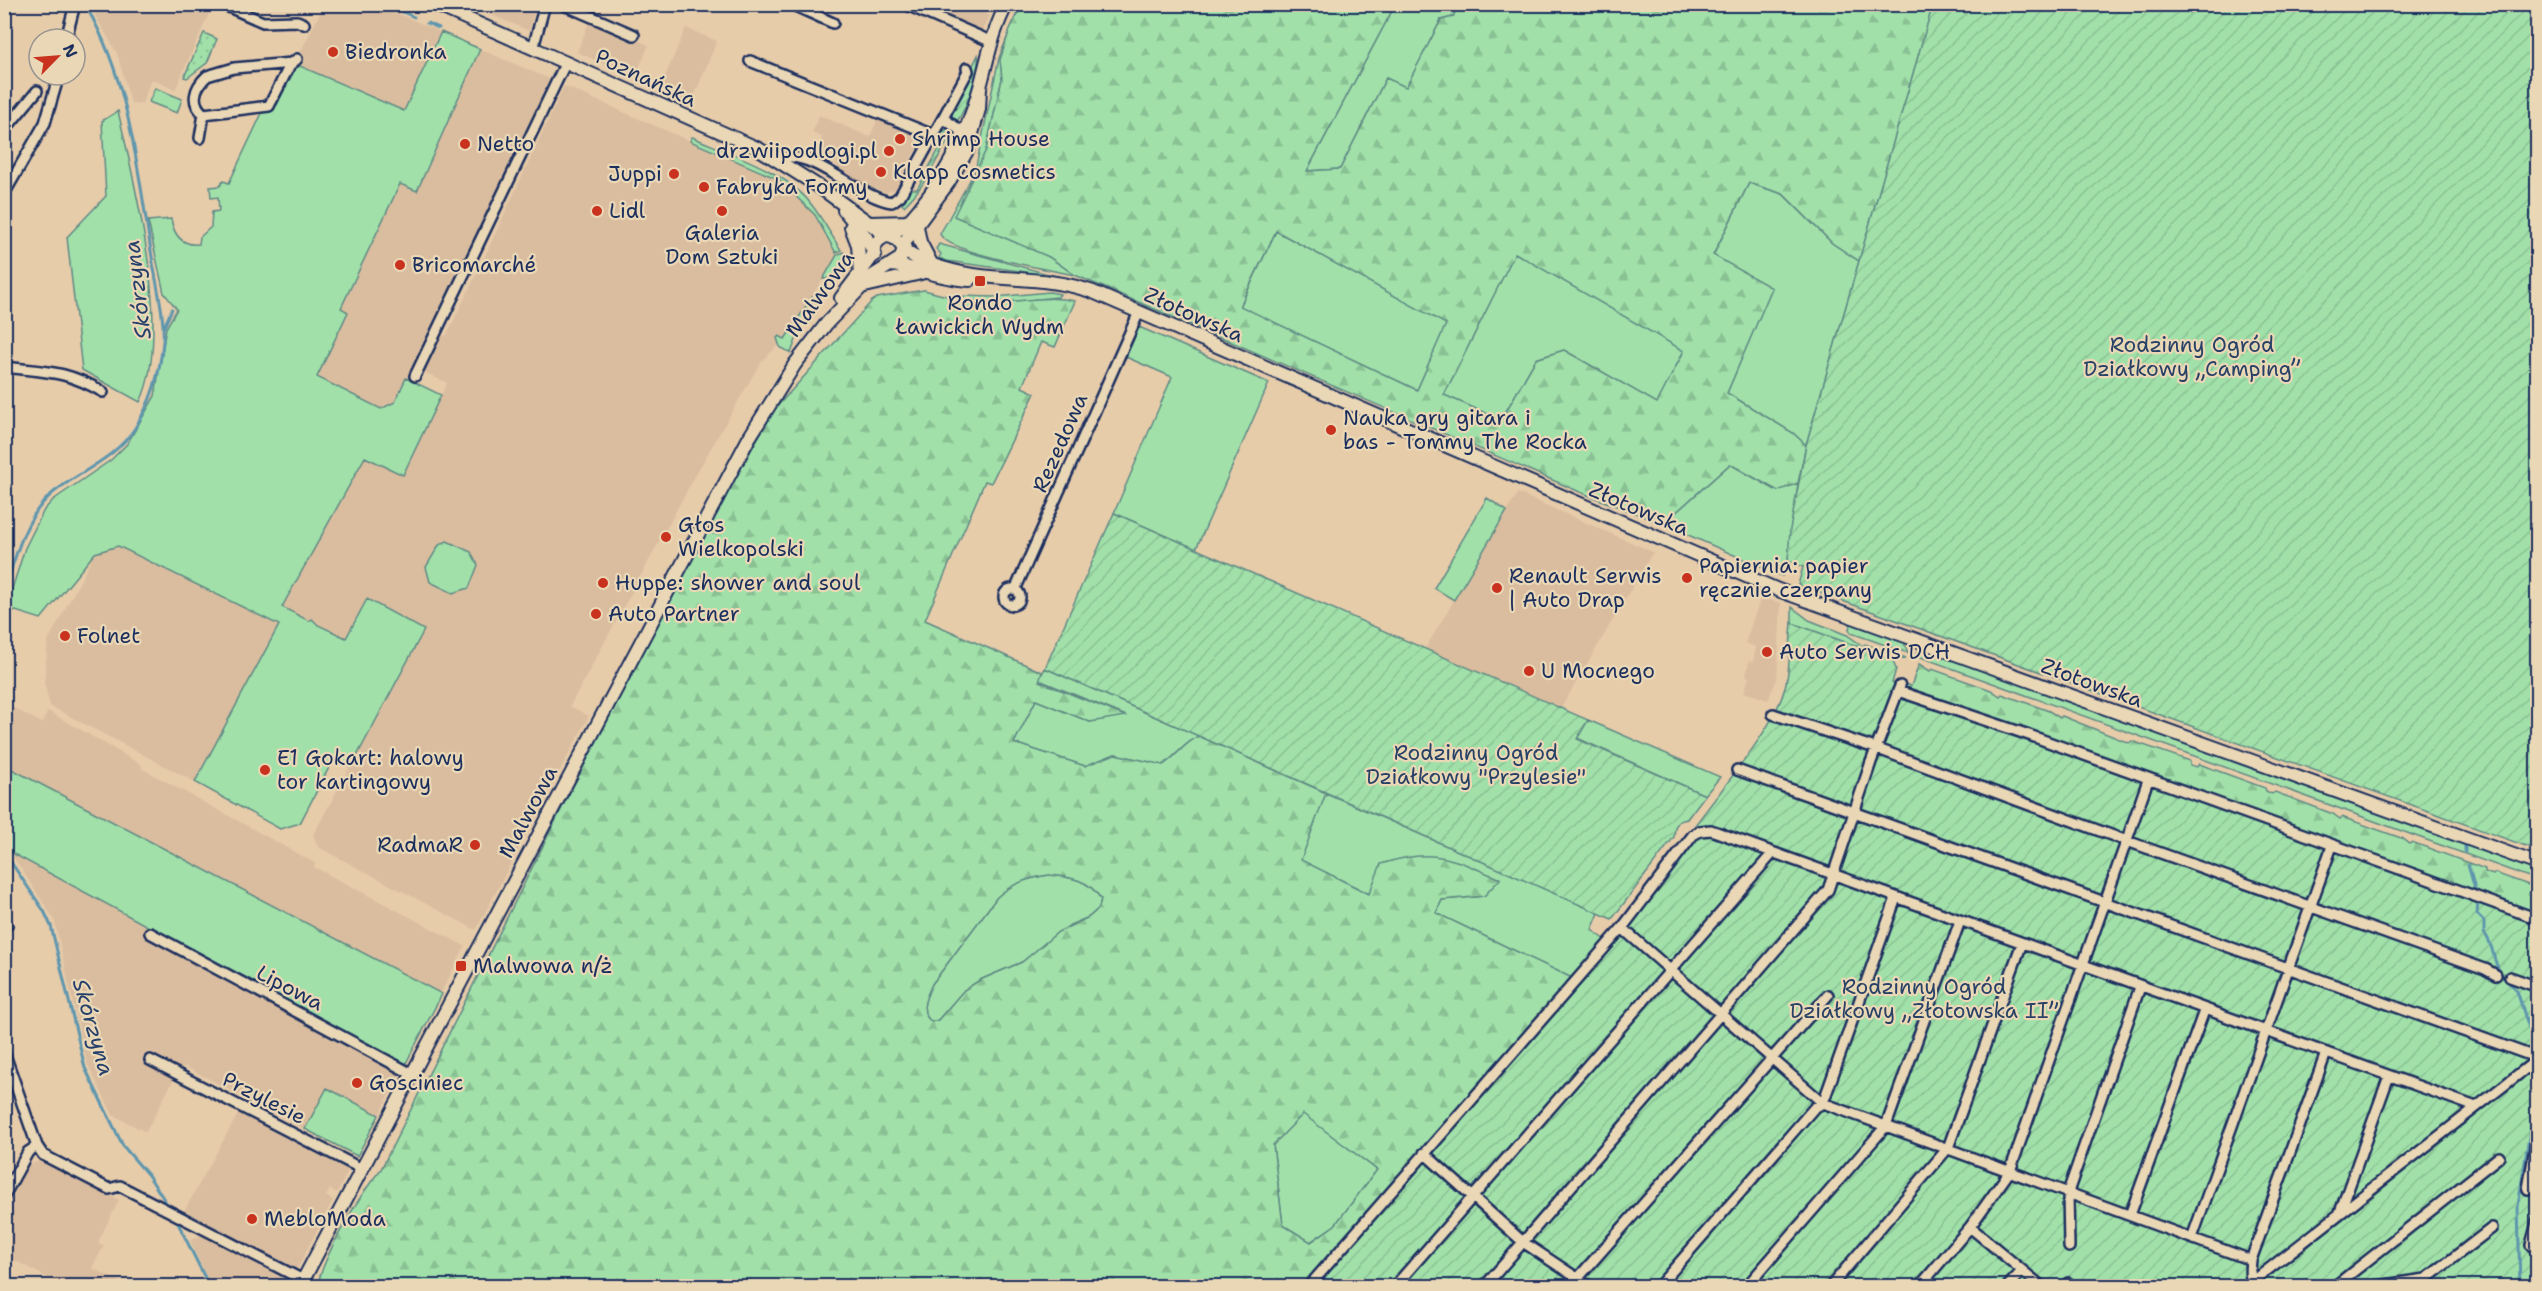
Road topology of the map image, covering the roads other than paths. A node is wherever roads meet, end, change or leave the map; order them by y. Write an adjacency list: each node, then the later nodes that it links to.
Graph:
1 (222, 4): 10 (street)
2 (434, 4): 14 (street, Poznańska)
3 (545, 4): 14 (street)
4 (562, 4): 12 (street)
5 (791, 4): 9 (street)
6 (905, 4): 13 (street)
7 (1007, 4): 13 (street)
8 (74, 5): 11 (street)
9 (833, 23)
10 (304, 24)
11 (69, 27)
12 (634, 35)
13 (990, 41): 24 (street)
14 (533, 48): 16 (street, Poznańska)
15 (750, 61): 23 (street)
16 (566, 62): 26 (street, Poznańska); 38 (street)
17 (967, 68): 21 (street)
18 (56, 87): 27 (street)
19 (37, 91): 22 (street)
20 (204, 114): 20 (street); 25 (street)
21 (943, 118): 23 (street); 24 (street)
22 (4, 130)
23 (933, 135): 26 (street)
24 (968, 136): 29 (street)
25 (200, 138)
26 (776, 159): 28 (street, Poznańska)
27 (5, 193)
28 (837, 202): 30 (street, Poznańska); 32 (street); 35 (street)
29 (913, 224): 30 (street); 30 (street); 31 (street); 34 (street)
30 (878, 229): 31 (street); 32 (street)
31 (903, 247): 33 (street); 34 (street, Złotowska)
32 (874, 251): 33 (street); 35 (street, Malwowa)
33 (890, 265): 34 (street, Złotowska); 35 (street, Malwowa)
34 (929, 269): 35 (street, Malwowa); 36 (street, Złotowska)
35 (861, 280): 75 (street, Malwowa)
36 (1139, 312): 40 (street, Rezedowa); 49 (street, Złotowska)
37 (4, 367): 39 (street)
38 (415, 375)
39 (103, 392)
40 (1015, 590)
41 (1773, 714): 42 (street)
42 (1878, 749): 44 (street); 45 (street); 46 (street)
43 (1737, 770): 45 (street)
44 (2148, 780): 46 (street); 47 (street)
45 (1854, 812): 50 (street); 52 (street)
46 (2127, 841): 52 (street); 53 (street)
47 (2332, 846): 53 (street); 54 (street)
48 (1772, 854): 50 (street); 56 (street); 61 (street)
49 (2538, 864)
50 (1832, 875): 51 (street); 68 (street)
51 (1896, 898): 55 (street); 77 (street)
52 (2105, 902): 59 (street); 60 (street)
53 (2310, 906): 60 (street); 62 (street)
54 (2538, 920)
55 (1960, 921): 58 (street); 79 (street)
56 (1622, 928): 61 (street); 83 (street)
57 (150, 933): 75 (street, Lipowa)
58 (2022, 943): 59 (street); 82 (street)
59 (2083, 965): 64 (street); 86 (street)
60 (2288, 968): 69 (street); 73 (street)
61 (1670, 971): 68 (street); 90 (street)
62 (2496, 975)
63 (2510, 977): 65 (street)
64 (2140, 987): 67 (street); 88 (street)
65 (2538, 987)
66 (1828, 995): 72 (street)
67 (2204, 1011): 69 (street); 92 (street)
68 (1720, 1015): 72 (street); 97 (street)
69 (2266, 1032): 71 (street); 96 (street)
70 (4, 1052): 81 (street)
71 (2326, 1053): 76 (street); 100 (street)
72 (1770, 1059): 77 (street); 102 (street)
73 (2538, 1059): 78 (street)
74 (150, 1060): 85 (street, Przylesie)
75 (412, 1074): 85 (street, Malwowa)
76 (2389, 1076): 78 (street); 91 (street)
77 (1823, 1103): 79 (street); 109 (street)
78 (2476, 1107): 91 (street)
79 (1886, 1126): 82 (street); 110 (street)
80 (2538, 1131): 87 (street)
81 (37, 1146): 89 (street); 103 (street)
82 (1948, 1148): 86 (street); 111 (street)
83 (1424, 1153): 90 (street); 105 (street)
84 (2499, 1157): 116 (street)
85 (362, 1169): 103 (street, Malwowa)
86 (2010, 1171): 88 (street); 94 (street)
87 (2528, 1189)
88 (2068, 1192): 92 (street); 98 (street)
89 (4, 1196)
90 (1474, 1197): 97 (street); 106 (street)
91 (2339, 1214): 104 (street)
92 (2130, 1215): 96 (street)
93 (2538, 1219): 99 (street)
94 (1970, 1227): 101 (street); 112 (street)
95 (2492, 1228): 117 (street)
96 (2192, 1238): 100 (street)
97 (1523, 1242): 102 (street); 107 (street)
98 (2069, 1247)
99 (2538, 1251)
100 (2251, 1260): 104 (street)
101 (2022, 1271): 113 (street); 114 (street)
102 (1578, 1278): 108 (street)
103 (302, 1283)
104 (2252, 1285): 115 (street)
105 (1309, 1287)
106 (1395, 1287)
107 (1485, 1287)
108 (1589, 1287)
109 (1659, 1287)
110 (1747, 1287)
111 (1831, 1287)
112 (1920, 1287)
113 (2008, 1287)
114 (2041, 1287)
115 (2264, 1287)
116 (2335, 1287)
117 (2376, 1287)

